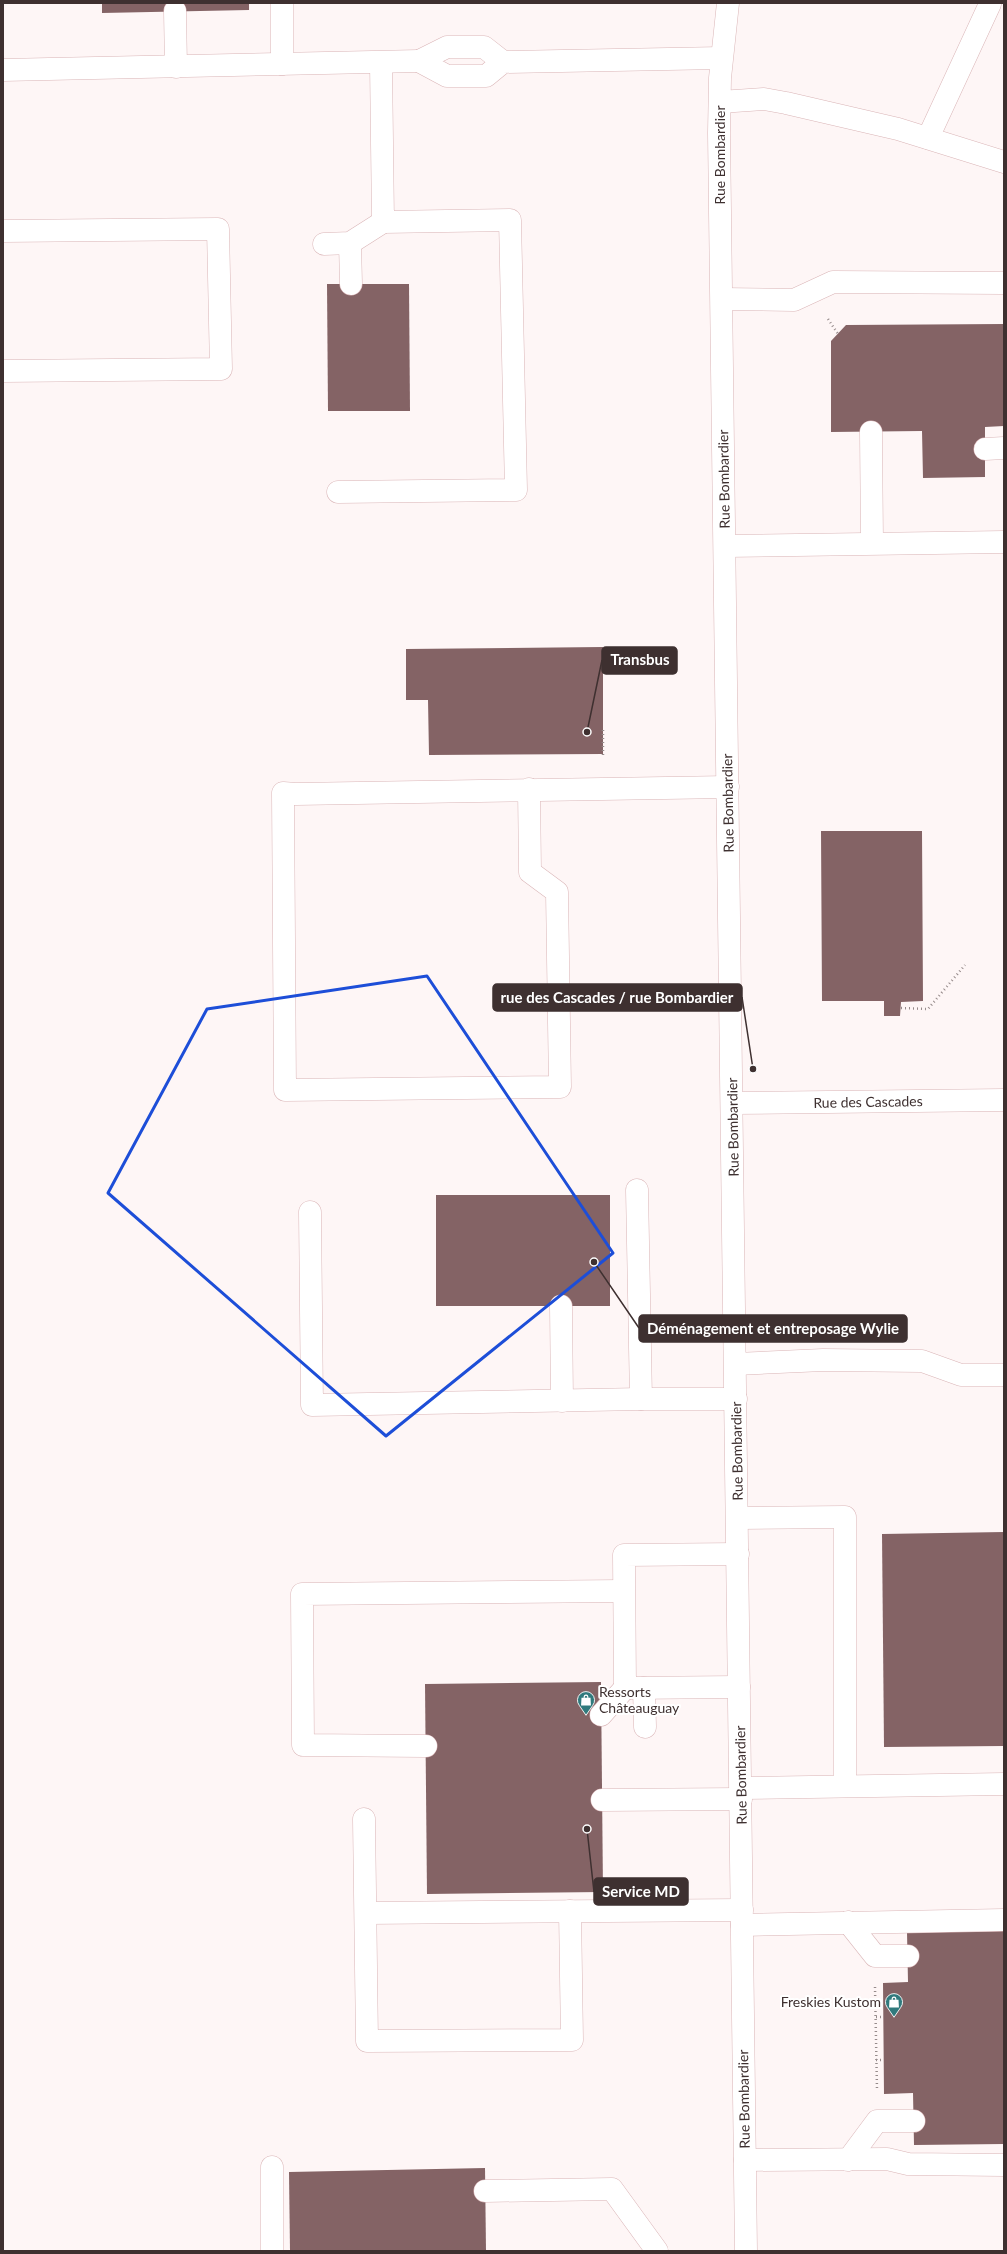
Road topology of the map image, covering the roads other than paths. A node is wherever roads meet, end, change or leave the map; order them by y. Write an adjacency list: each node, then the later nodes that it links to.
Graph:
1 (282, 3): 9 (street)
2 (728, 3): 5 (street, Rue Bombardier)
3 (990, 4): 13 (street)
4 (175, 11): 10 (street)
5 (721, 58): 8 (street); 12 (street, Rue Bombardier)
6 (419, 61): 7 (street); 8 (street); 8 (street)
7 (380, 62): 9 (street); 15 (street)
8 (503, 62)
9 (282, 64): 10 (street)
10 (176, 66): 11 (street)
11 (3, 70)
12 (720, 102): 13 (street); 21 (street, Rue Bombardier)
13 (928, 138): 14 (street)
14 (1004, 162)
15 (383, 222): 18 (street); 24 (street)
16 (3, 231): 22 (street)
17 (324, 244): 18 (street)
18 (350, 244): 20 (street)
19 (1004, 283): 21 (street)
20 (351, 284)
21 (722, 299): 27 (street, Rue Bombardier)
22 (3, 372)
23 (871, 432): 26 (street)
24 (338, 492)
25 (1004, 542): 26 (street)
26 (872, 543): 27 (street)
27 (725, 546): 28 (street, Rue Bombardier)
28 (728, 787): 29 (street); 31 (street, Rue Bombardier)
29 (529, 790): 29 (street)
30 (1004, 1100): 31 (street, Rue des Cascades)
31 (732, 1103): 35 (street, Rue Bombardier)
32 (637, 1190): 37 (street)
33 (310, 1212): 39 (street)
34 (561, 1306): 39 (street)
35 (736, 1364): 36 (street); 38 (street, Rue Bombardier)
36 (1004, 1375)
37 (641, 1399): 38 (street); 39 (street)
38 (736, 1399): 40 (street, Rue Bombardier)
39 (562, 1400)
40 (738, 1518): 41 (street, Rue Bombardier); 49 (street)
41 (738, 1554): 42 (street); 43 (street, Rue Bombardier)
42 (623, 1591): 44 (street); 47 (street)
43 (739, 1687): 44 (street); 50 (street, Rue Bombardier)
44 (635, 1688): 45 (street); 46 (street)
45 (601, 1715)
46 (645, 1727)
47 (426, 1746)
48 (1004, 1784): 49 (street)
49 (845, 1786): 50 (street)
50 (741, 1794): 51 (street); 55 (street, Rue Bombardier)
51 (602, 1800)
52 (364, 1819): 54 (street)
53 (570, 1911): 54 (street); 54 (street); 55 (street)
54 (366, 1913)
55 (742, 1918): 57 (street); 60 (street, Rue Bombardier)
56 (1004, 1920): 57 (street)
57 (848, 1922): 58 (street)
58 (908, 1956)
59 (914, 2121): 61 (street)
60 (745, 2160): 61 (street); 67 (street, Rue Bombardier)
61 (848, 2160): 62 (street)
62 (1004, 2165)
63 (272, 2167): 65 (street)
64 (485, 2192): 66 (street)
65 (272, 2251)
66 (657, 2251)
67 (746, 2251)

